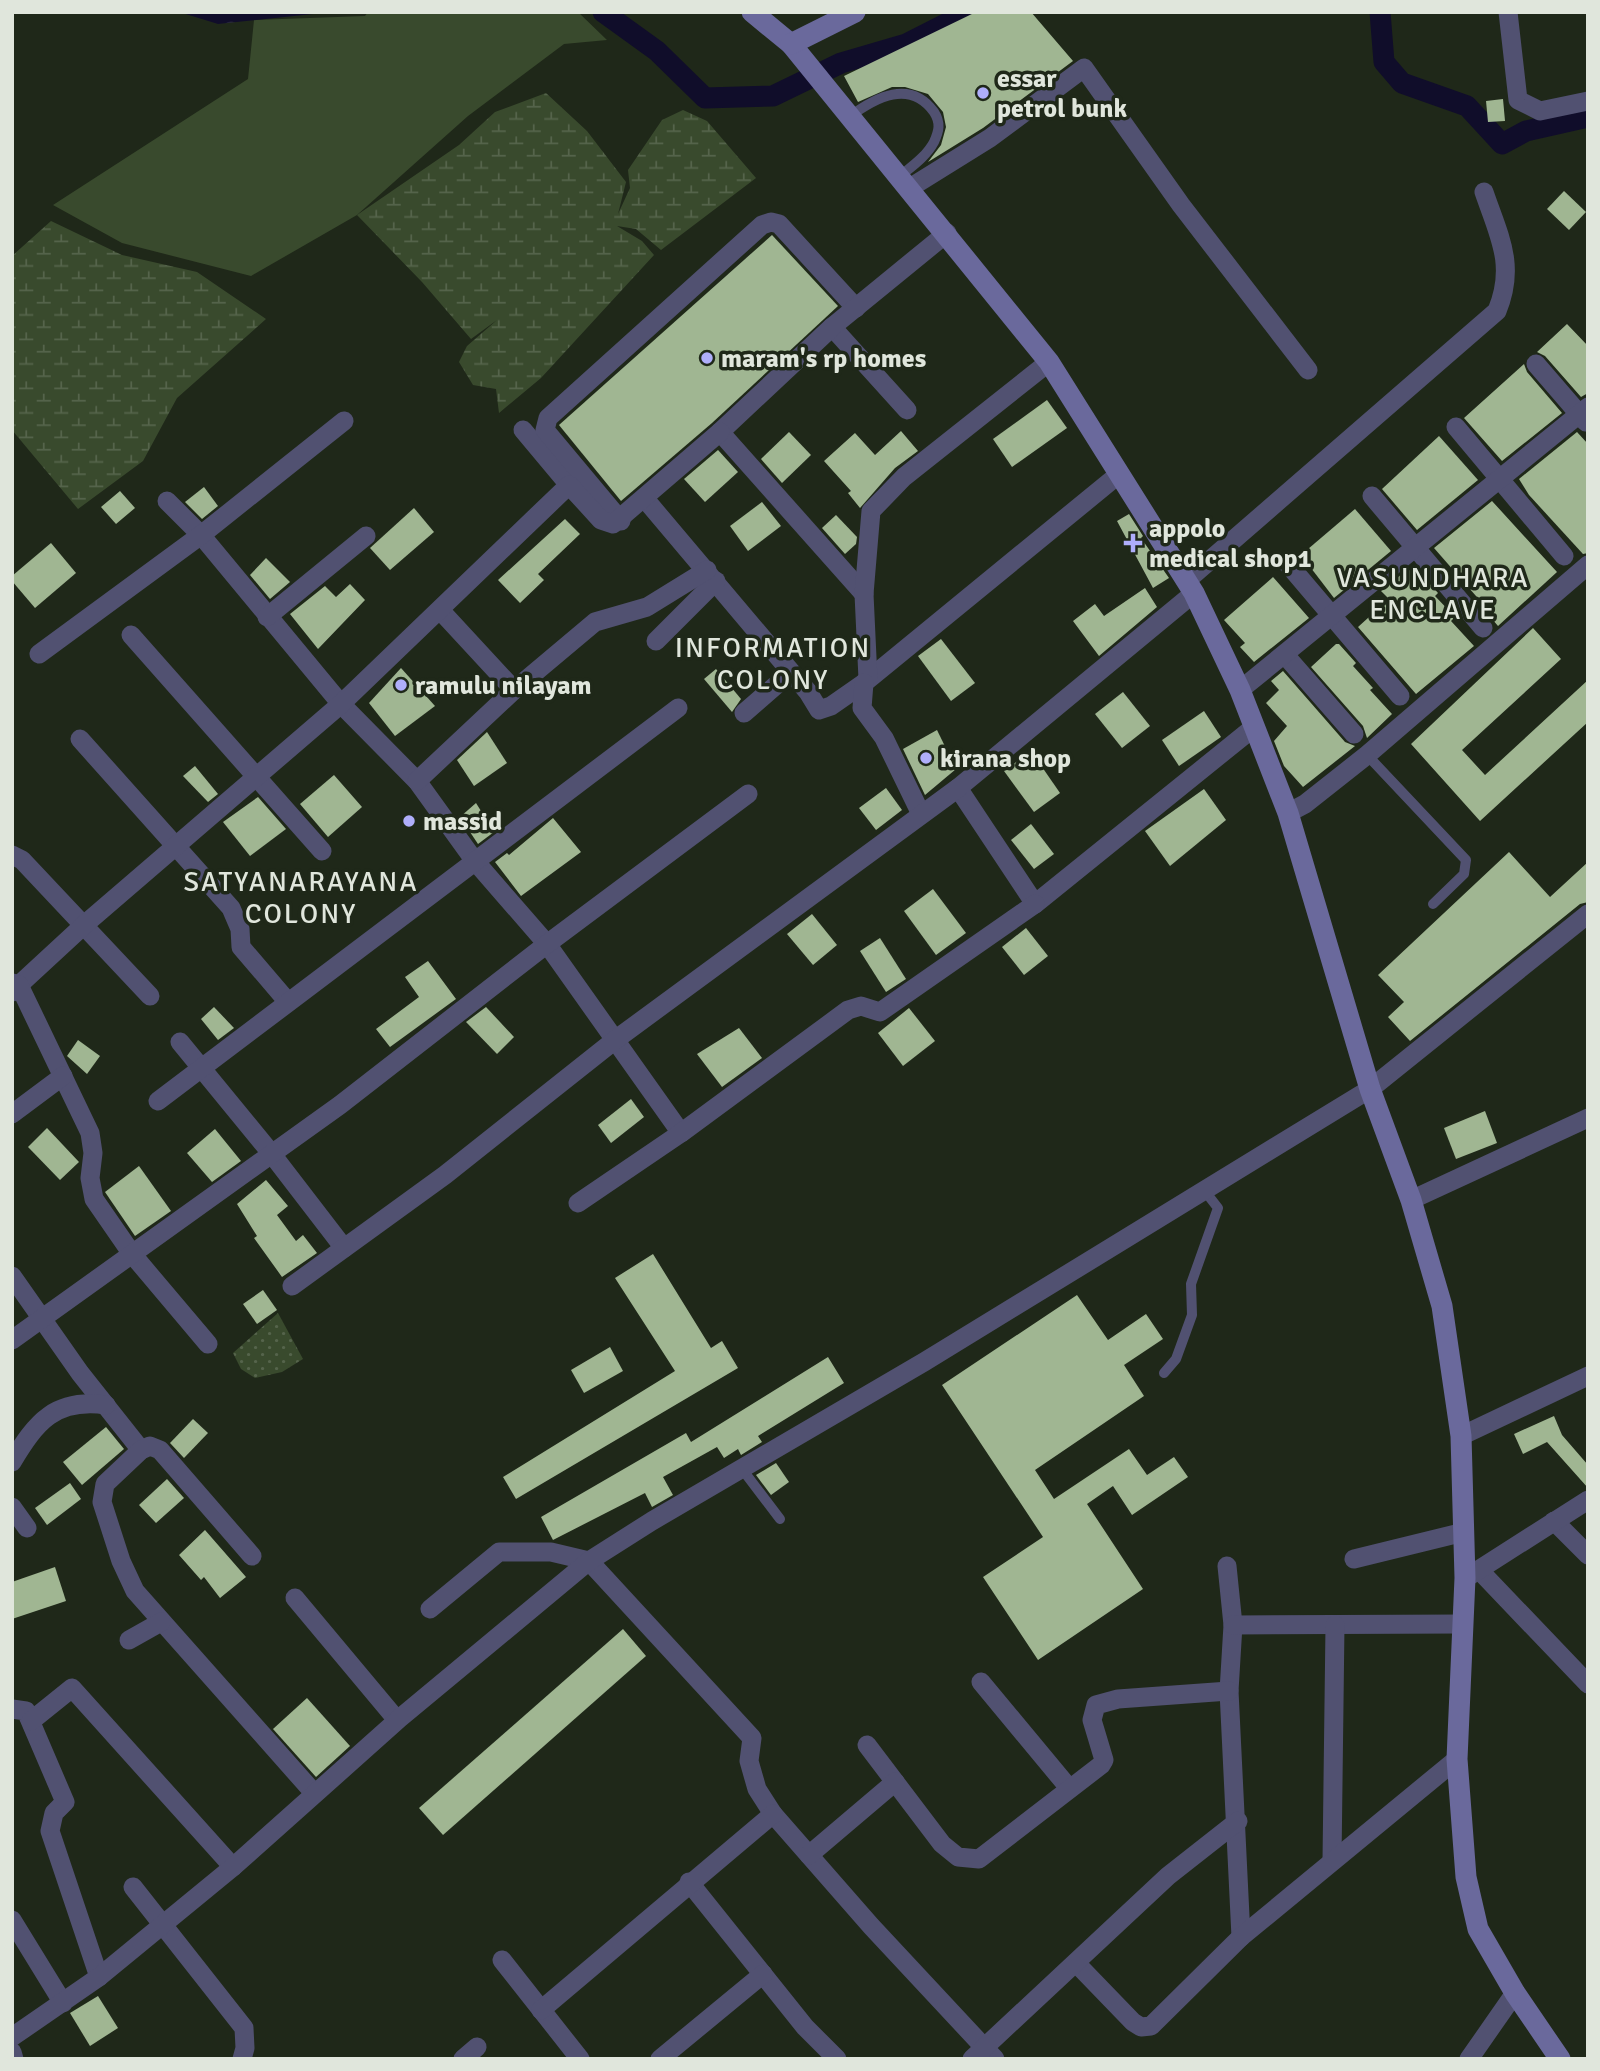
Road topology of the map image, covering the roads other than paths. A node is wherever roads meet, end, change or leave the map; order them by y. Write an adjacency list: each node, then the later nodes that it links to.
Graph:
1 (752, 12): 4 (street)
2 (855, 12): 4 (street)
3 (1508, 12): 5 (street)
4 (791, 44): 6 (street)
5 (1588, 101)
6 (849, 117): 7 (street); 7 (lane)
7 (903, 183): 9 (street); 14 (street)
8 (1484, 192): 35 (street)
9 (947, 233): 10 (street); 12 (street)
10 (856, 308): 11 (street); 27 (street)
11 (832, 327): 15 (street); 20 (street)
12 (1049, 362): 21 (street); 36 (street)
13 (1536, 364): 16 (street)
14 (1308, 370)
15 (907, 410)
16 (1585, 415): 22 (street)
17 (344, 421): 28 (street)
18 (1456, 428): 22 (street)
19 (523, 430): 23 (street)
20 (720, 432): 25 (street); 36 (street)
21 (1118, 475): 35 (street); 46 (street)
22 (1499, 479): 30 (street); 31 (street)
23 (569, 485): 27 (street); 37 (street)
24 (1372, 496): 30 (street)
25 (645, 499): 27 (street); 34 (street)
26 (167, 501): 28 (street)
27 (621, 520)
28 (201, 536): 39 (street); 43 (street)
29 (366, 536): 39 (street)
30 (1416, 547): 38 (street); 40 (street)
31 (1564, 556)
32 (1288, 564): 38 (street)
33 (1588, 565): 56 (street)
34 (711, 575): 42 (street); 45 (street); 47 (street)
35 (1190, 587): 48 (street); 59 (street)
36 (864, 594): 46 (street)
37 (439, 610): 47 (street); 50 (street)
38 (1332, 616): 44 (street); 49 (street)
39 (267, 617): 50 (street)
40 (1483, 628)
41 (131, 635): 57 (street)
42 (656, 640)
43 (39, 654)
44 (1285, 655): 48 (street); 54 (street)
45 (791, 672): 46 (street); 52 (street)
46 (866, 681): 62 (street)
47 (514, 690): 58 (street)
48 (1240, 691): 53 (street)
49 (1400, 696)
50 (341, 704): 57 (street); 58 (street)
51 (678, 708): 66 (street)
52 (744, 713)
53 (1253, 728): 61 (street); 67 (street)
54 (1354, 734)
55 (80, 739): 63 (street)
56 (1367, 755): 61 (street); 68 (lane)
57 (257, 778): 63 (street); 64 (street)
58 (417, 781): 66 (street)
59 (958, 788): 62 (street); 67 (street)
60 (748, 794): 71 (street)
61 (1288, 813): 79 (street)
62 (921, 814): 75 (street)
63 (175, 847): 70 (street); 74 (street)
64 (322, 851)
65 (12, 855): 70 (street)
66 (474, 860): 71 (street); 74 (street)
67 (1035, 904): 83 (street)
68 (1433, 904)
69 (1588, 914): 79 (street)
70 (84, 925): 72 (street); 73 (street)
71 (547, 944): 75 (street); 84 (street)
72 (14, 987): 78 (street)
73 (150, 996)
74 (288, 1002): 77 (street)
75 (615, 1040): 83 (street); 88 (street)
76 (180, 1042): 77 (street)
77 (200, 1068): 80 (street); 84 (street)
78 (63, 1076): 81 (street); 89 (street)
79 (1370, 1089): 85 (street); 86 (street)
80 (158, 1101)
81 (12, 1114)
82 (1588, 1118): 86 (street)
83 (681, 1133): 87 (street)
84 (271, 1153): 88 (street); 89 (street)
85 (1205, 1190): 95 (lane); 101 (street)
86 (1411, 1200): 98 (street)
87 (578, 1203)
88 (344, 1248): 91 (street)
89 (132, 1254): 92 (street); 94 (street)
90 (12, 1276): 92 (street)
91 (292, 1286)
92 (44, 1317): 93 (street); 97 (street)
93 (12, 1340)
94 (208, 1344)
95 (1164, 1373)
96 (1588, 1376): 98 (street)
97 (106, 1405): 99 (street); 100 (street)
98 (1461, 1436): 107 (street)
99 (141, 1450): 109 (street); 116 (street)
100 (12, 1462)
101 (742, 1469): 104 (lane); 111 (street)
102 (1588, 1500): 105 (street)
103 (12, 1507): 106 (street)
104 (780, 1519)
105 (1554, 1521): 108 (street); 113 (street)
106 (27, 1528)
107 (1464, 1532): 110 (street); 113 (street)
108 (1588, 1555)
109 (252, 1556)
110 (1354, 1559)
111 (589, 1561): 115 (street); 125 (street); 132 (street)
112 (1227, 1566): 118 (street)
113 (1473, 1574): 117 (street); 122 (street)
114 (295, 1598): 125 (street)
115 (430, 1609)
116 (162, 1622): 120 (street); 131 (street)
117 (1463, 1624): 119 (street); 128 (street)
118 (1233, 1625): 119 (street); 123 (street)
119 (1335, 1625): 135 (street)
120 (129, 1640)
121 (981, 1682): 130 (street)
122 (1588, 1684)
123 (1229, 1691): 130 (street); 133 (street)
124 (12, 1709): 126 (street)
125 (397, 1720): 131 (street)
126 (31, 1721): 136 (street); 145 (street)
127 (867, 1745): 129 (street)
128 (1457, 1759): 135 (street); 146 (street)
129 (895, 1782): 130 (street); 134 (street)
130 (1069, 1788)
131 (314, 1793): 136 (street)
132 (774, 1814): 134 (street); 137 (street)
133 (1238, 1821): 141 (street); 143 (street)
134 (809, 1854): 151 (street)
135 (1332, 1861): 141 (street)
136 (233, 1867): 140 (street)
137 (689, 1882): 144 (street); 148 (street)
138 (133, 1887): 140 (street)
139 (12, 1920): 147 (street)
140 (163, 1923): 145 (street); 153 (street)
141 (1241, 1937): 143 (street)
142 (502, 1960): 148 (street)
143 (1076, 1963): 151 (street)
144 (763, 1974): 155 (street); 156 (street)
145 (99, 1977): 147 (street)
146 (1516, 1993): 157 (street); 158 (street)
147 (63, 2003): 149 (street)
148 (541, 2010): 154 (street)
149 (12, 2038)
150 (12, 2052): 152 (street)
151 (984, 2055)
152 (15, 2059)
153 (242, 2059)
154 (580, 2059)
155 (660, 2059)
156 (837, 2059)
157 (1469, 2059)
158 (1560, 2059)

